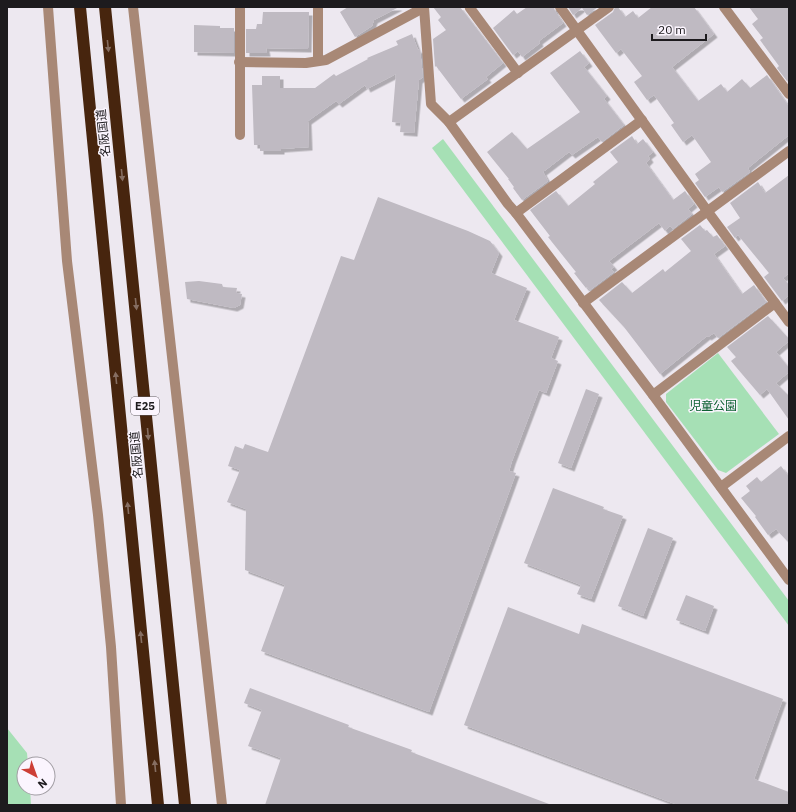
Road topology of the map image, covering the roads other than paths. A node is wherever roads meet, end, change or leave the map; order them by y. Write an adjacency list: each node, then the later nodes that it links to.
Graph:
1 (48, 7): 30 (street)
2 (80, 7): 31 (highway, 名阪国道 / E25, one-way to 2)
3 (105, 7): 32 (highway, 名阪国道 / E25, one-way to 32)
4 (133, 7): 33 (street)
5 (240, 7): 13 (street)
6 (318, 7): 14 (street)
7 (471, 7): 15 (street)
8 (560, 7): 12 (street)
9 (609, 7): 12 (street)
10 (724, 7): 16 (street)
11 (423, 8): 14 (street); 18 (street)
12 (577, 30): 15 (street); 17 (street)
13 (240, 62): 14 (street); 19 (street)
14 (318, 62)
15 (518, 73): 18 (street)
16 (789, 94)
17 (642, 120): 21 (street); 22 (street)
18 (449, 122): 22 (street)
19 (240, 135)
20 (789, 151): 21 (street)
21 (708, 212): 23 (street); 24 (street)
22 (516, 213): 23 (street)
23 (583, 303): 26 (street)
24 (776, 303): 25 (street); 26 (street)
25 (789, 322)
26 (653, 395): 28 (street)
27 (789, 436): 28 (street)
28 (721, 487): 29 (street)
29 (787, 574)
30 (121, 805)
31 (158, 805)
32 (185, 805)
33 (222, 805)

